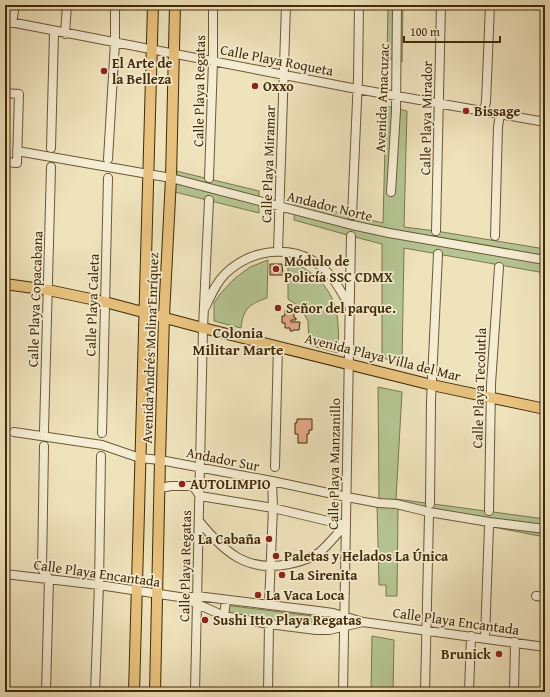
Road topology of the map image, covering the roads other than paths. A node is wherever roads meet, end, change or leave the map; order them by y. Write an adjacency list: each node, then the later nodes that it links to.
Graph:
1 (15, 5): 12 (street)
2 (67, 5): 14 (street)
3 (115, 5): 15 (street)
4 (153, 5): 16 (main road, Avenida Andrés Molina Enríquez)
5 (175, 5): 17 (main road, Avenida Andrés Molina Enríquez)
6 (213, 5): 18 (street, Calle Playa Regatas)
7 (286, 5): 19 (street, Calle Playa Miramar)
8 (359, 5): 20 (street)
9 (397, 5): 22 (street, Avenida Amacuzac)
10 (441, 5): 23 (street, Calle Playa Mirador)
11 (490, 5): 24 (street)
12 (8, 22): 13 (street, Calle Playa Roqueta)
13 (54, 32): 14 (street, Calle Playa Roqueta); 27 (street)
14 (65, 34): 15 (street, Calle Playa Roqueta)
15 (115, 42): 16 (street, Calle Playa Roqueta); 29 (street)
16 (152, 50): 17 (street, Calle Playa Roqueta); 32 (main road, Avenida Andrés Molina Enríquez)
17 (174, 54): 18 (street, Calle Playa Roqueta); 34 (main road, Avenida Andrés Molina Enríquez)
18 (213, 61): 19 (street, Calle Playa Roqueta); 35 (street, Calle Playa Regatas)
19 (284, 75): 20 (street, Calle Playa Roqueta); 38 (street, Calle Playa Miramar)
20 (357, 89): 22 (street, Calle Playa Roqueta); 39 (street)
21 (5, 93): 28 (street)
22 (396, 96): 23 (street, Calle Playa Roqueta); 36 (street, Avenida Amacuzac)
23 (439, 103): 24 (street, Calle Playa Roqueta); 40 (street, Calle Playa Mirador)
24 (484, 111): 25 (street, Calle Playa Roqueta)
25 (500, 114): 26 (street, Calle Playa Roqueta); 42 (street)
26 (545, 122)
27 (51, 148)
28 (17, 151): 30 (street); 32 (street, Andador Norte)
29 (108, 159)
30 (5, 162)
31 (51, 167): 48 (street, Calle Playa Copacabana)
32 (149, 174): 34 (street, Andador Norte); 52 (main road, Avenida Andrés Molina Enríquez)
33 (108, 178): 49 (street, Calle Playa Caleta)
34 (171, 178): 38 (street, Andador Norte); 53 (main road, Avenida Andrés Molina Enríquez)
35 (209, 178)
36 (391, 192)
37 (210, 200): 51 (street, Calle Playa Regatas)
38 (279, 206): 43 (street, Calle Playa Miramar); 45 (street, Andador Norte)
39 (352, 215)
40 (436, 231)
41 (351, 236): 50 (street, Calle Playa Manzanillo)
42 (495, 236)
43 (278, 251): 50 (street); 51 (street)
44 (438, 254): 57 (street)
45 (545, 260)
46 (499, 267): 58 (street, Calle Playa Tecolutla)
47 (5, 284): 48 (main road, Avenida Playa Villa del Mar)
48 (48, 290): 49 (main road, Avenida Playa Villa del Mar); 60 (street, Calle Playa Copacabana)
49 (105, 302): 52 (main road, Avenida Playa Villa del Mar); 62 (street, Calle Playa Caleta)
50 (350, 306): 56 (street, Calle Playa Manzanillo)
51 (205, 308): 54 (street, Calle Playa Regatas)
52 (145, 312): 53 (main road, Avenida Playa Villa del Mar); 65 (main road, Avenida Andrés Molina Enríquez)
53 (164, 316): 54 (main road, Avenida Playa Villa del Mar); 66 (main road, Avenida Andrés Molina Enríquez)
54 (203, 328): 55 (main road, Avenida Playa Villa del Mar); 68 (street, Calle Playa Regatas)
55 (278, 346): 56 (main road, Avenida Playa Villa del Mar); 67 (street)
56 (349, 363): 57 (main road, Avenida Playa Villa del Mar); 72 (street, Calle Playa Manzanillo)
57 (432, 384): 58 (main road, Avenida Playa Villa del Mar); 73 (street)
58 (491, 398): 59 (main road, Avenida Playa Villa del Mar); 75 (street, Calle Playa Tecolutla)
59 (545, 410)
60 (44, 431)
61 (14, 432): 65 (street, Andador Sur)
62 (102, 433)
63 (44, 446): 83 (street)
64 (101, 456): 84 (street)
65 (140, 458): 66 (street, Andador Sur); 85 (main road, Avenida Andrés Molina Enríquez)
66 (160, 460): 68 (street, Andador Sur); 70 (main road, Avenida Andrés Molina Enríquez)
67 (275, 467)
68 (200, 468): 69 (street, Andador Sur); 71 (street, Calle Playa Regatas)
69 (272, 481): 72 (street, Andador Sur); 74 (street)
70 (160, 488): 71 (street); 86 (main road, Avenida Andrés Molina Enríquez)
71 (200, 496): 74 (street); 77 (street, Calle Playa Regatas)
72 (347, 498): 78 (street, Calle Playa Manzanillo); 80 (street, Andador Sur)
73 (430, 504)
74 (273, 508): 78 (street); 81 (street)
75 (489, 511)
76 (429, 515): 99 (street)
77 (199, 520): 81 (street); 89 (street, Calle Playa Regatas)
78 (345, 525): 81 (street); 94 (street, Calle Playa Manzanillo)
79 (489, 526): 101 (street)
80 (545, 529)
81 (270, 567): 91 (street)
82 (5, 574): 83 (street, Calle Playa Encantada)
83 (49, 579): 84 (street, Calle Playa Encantada); 104 (street)
84 (99, 585): 85 (street, Calle Playa Encantada); 105 (street)
85 (137, 591): 86 (street, Calle Playa Encantada); 106 (main road, Avenida Andrés Molina Enríquez)
86 (158, 595): 89 (street, Calle Playa Encantada); 107 (main road, Avenida Andrés Molina Enríquez)
87 (536, 596): 88 (street)
88 (545, 596)
89 (197, 600): 90 (street, Calle Playa Encantada); 93 (street, Calle Playa Encantada); 108 (street, Calle Playa Regatas)
90 (226, 600): 91 (street, Calle Playa Encantada); 93 (street)
91 (269, 604): 92 (street, Calle Playa Encantada)
92 (318, 611): 94 (street, Calle Playa Encantada); 98 (street)
93 (224, 616): 96 (street, Calle Playa Encantada)
94 (344, 616): 95 (street, Calle Playa Encantada); 97 (street, Calle Playa Manzanillo)
95 (363, 622): 97 (street, Calle Playa Encantada); 99 (street, Calle Playa Encantada)
96 (269, 624): 98 (street, Calle Playa Encantada); 109 (street)
97 (344, 627): 98 (street, Calle Playa Encantada); 110 (street, Calle Playa Manzanillo)
98 (316, 630)
99 (427, 630): 100 (street, Calle Playa Encantada); 111 (street)
100 (471, 636): 101 (street, Calle Playa Encantada); 112 (street)
101 (485, 638): 102 (street, Calle Playa Encantada)
102 (515, 642): 103 (street, Calle Playa Encantada); 113 (street)
103 (545, 646)
104 (46, 692)
105 (95, 692)
106 (134, 692)
107 (155, 692)
108 (195, 692)
109 (268, 692)
110 (343, 692)
111 (425, 692)
112 (469, 692)
113 (514, 692)

